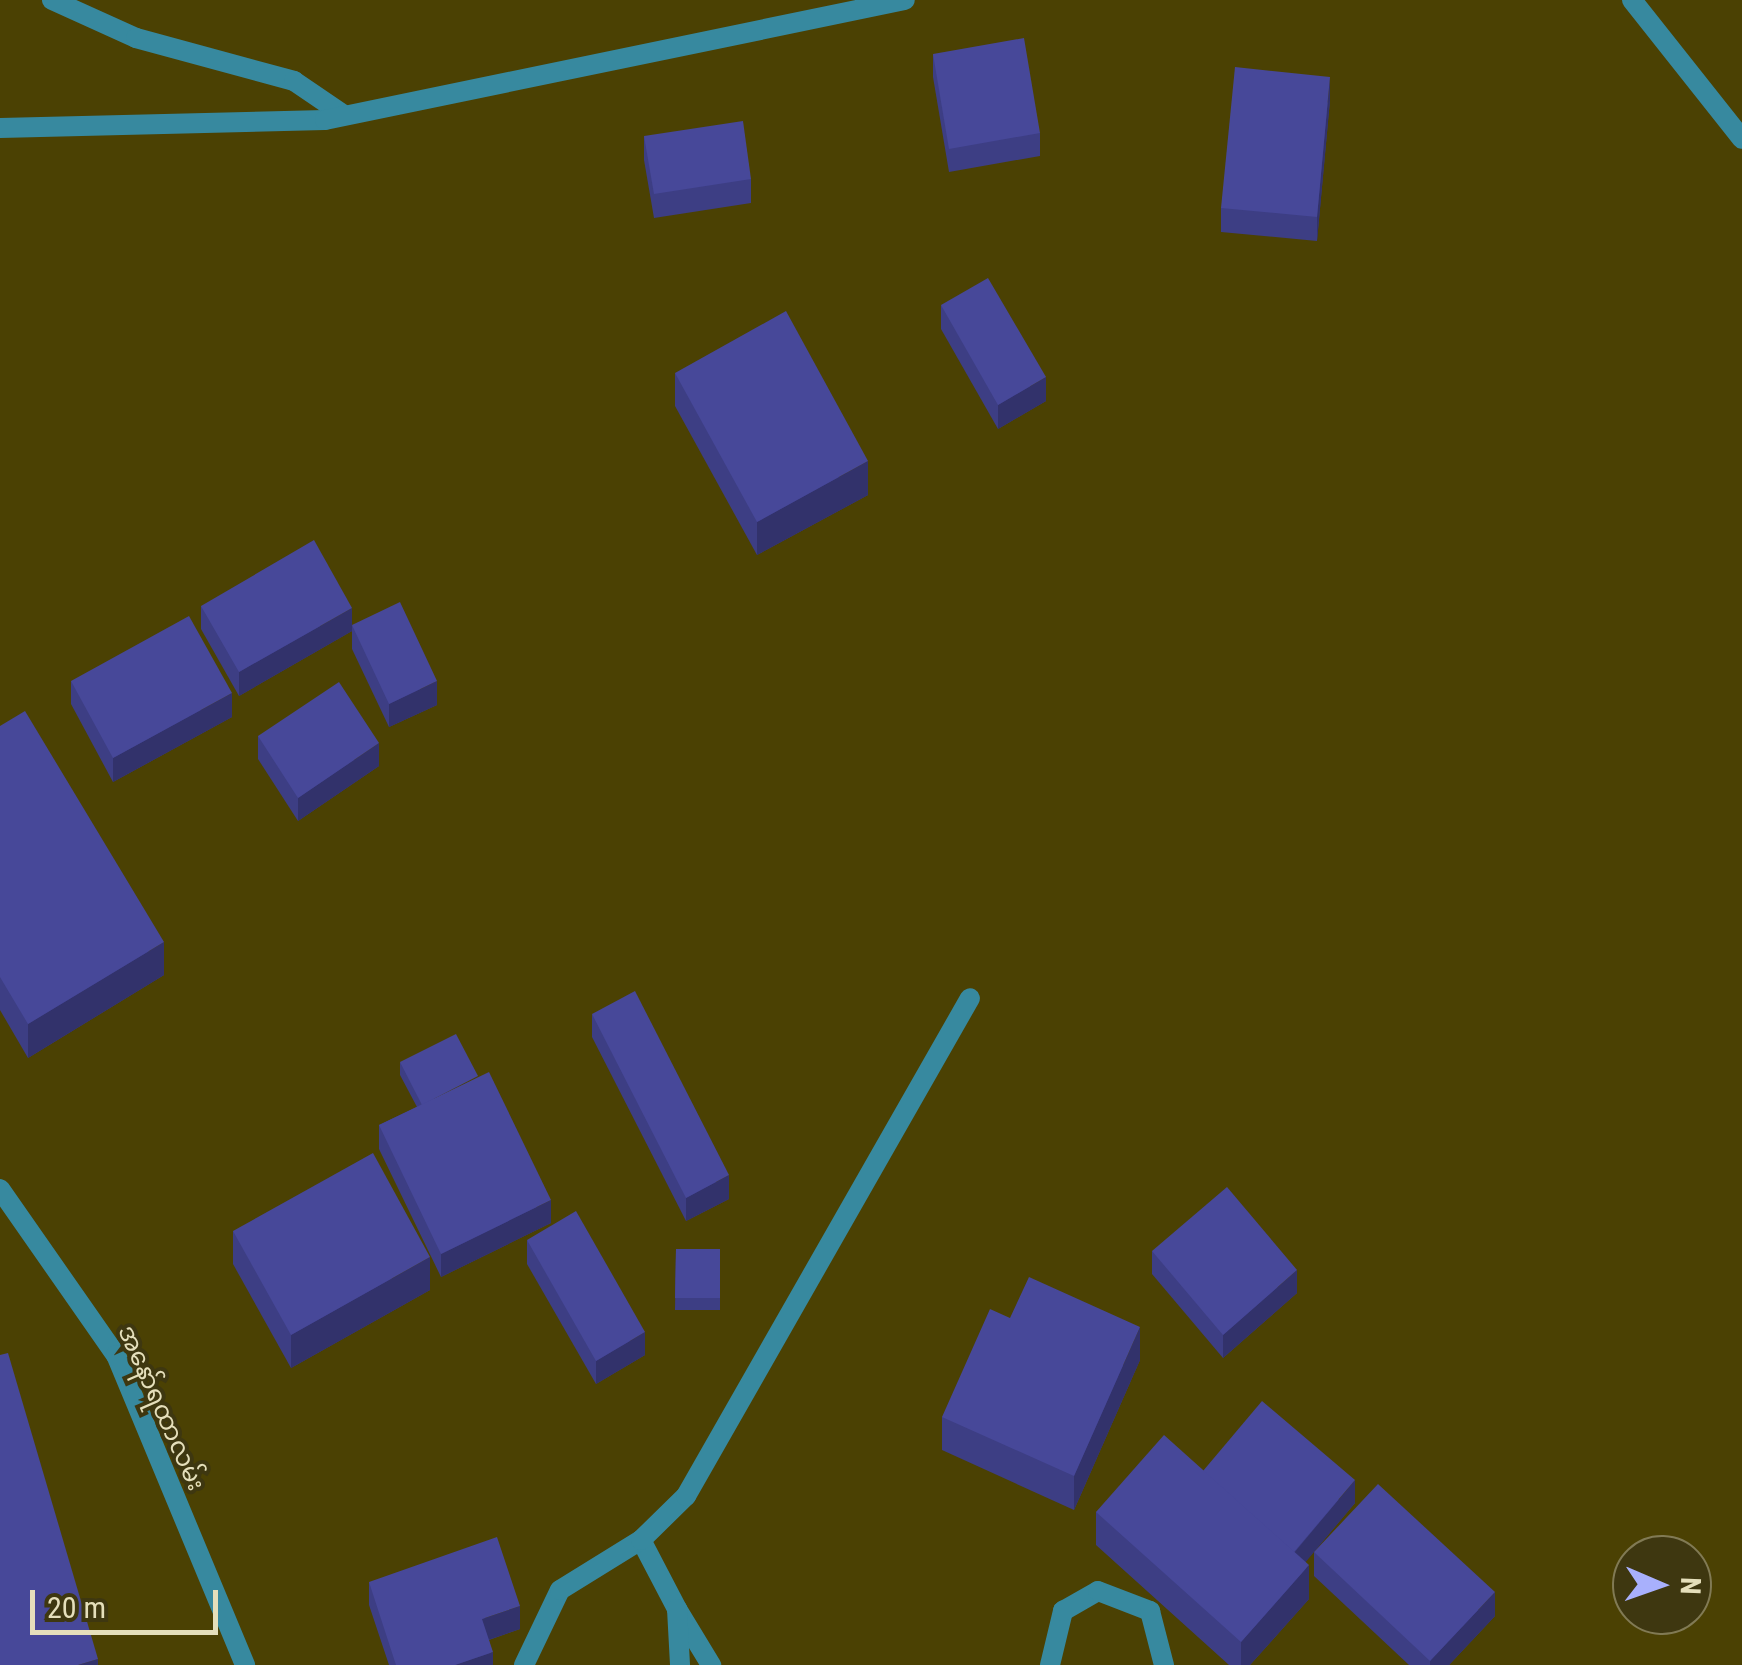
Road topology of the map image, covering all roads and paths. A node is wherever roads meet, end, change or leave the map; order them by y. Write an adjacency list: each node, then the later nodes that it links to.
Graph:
1 (52, 0): 4 (street)
2 (905, 0): 4 (street)
3 (1632, 0): 6 (street)
4 (344, 116): 5 (street)
5 (0, 128)
6 (1742, 140)
7 (970, 998): 9 (street)
8 (0, 1189): 11 (street, အ‌နော်‌ရထာလမ်း)
9 (641, 1540): 10 (street); 12 (street)
10 (677, 1610): 13 (street); 14 (street)
11 (244, 1665)
12 (524, 1665)
13 (680, 1665)
14 (711, 1665)
15 (1050, 1665): 16 (street)
16 (1164, 1665)

